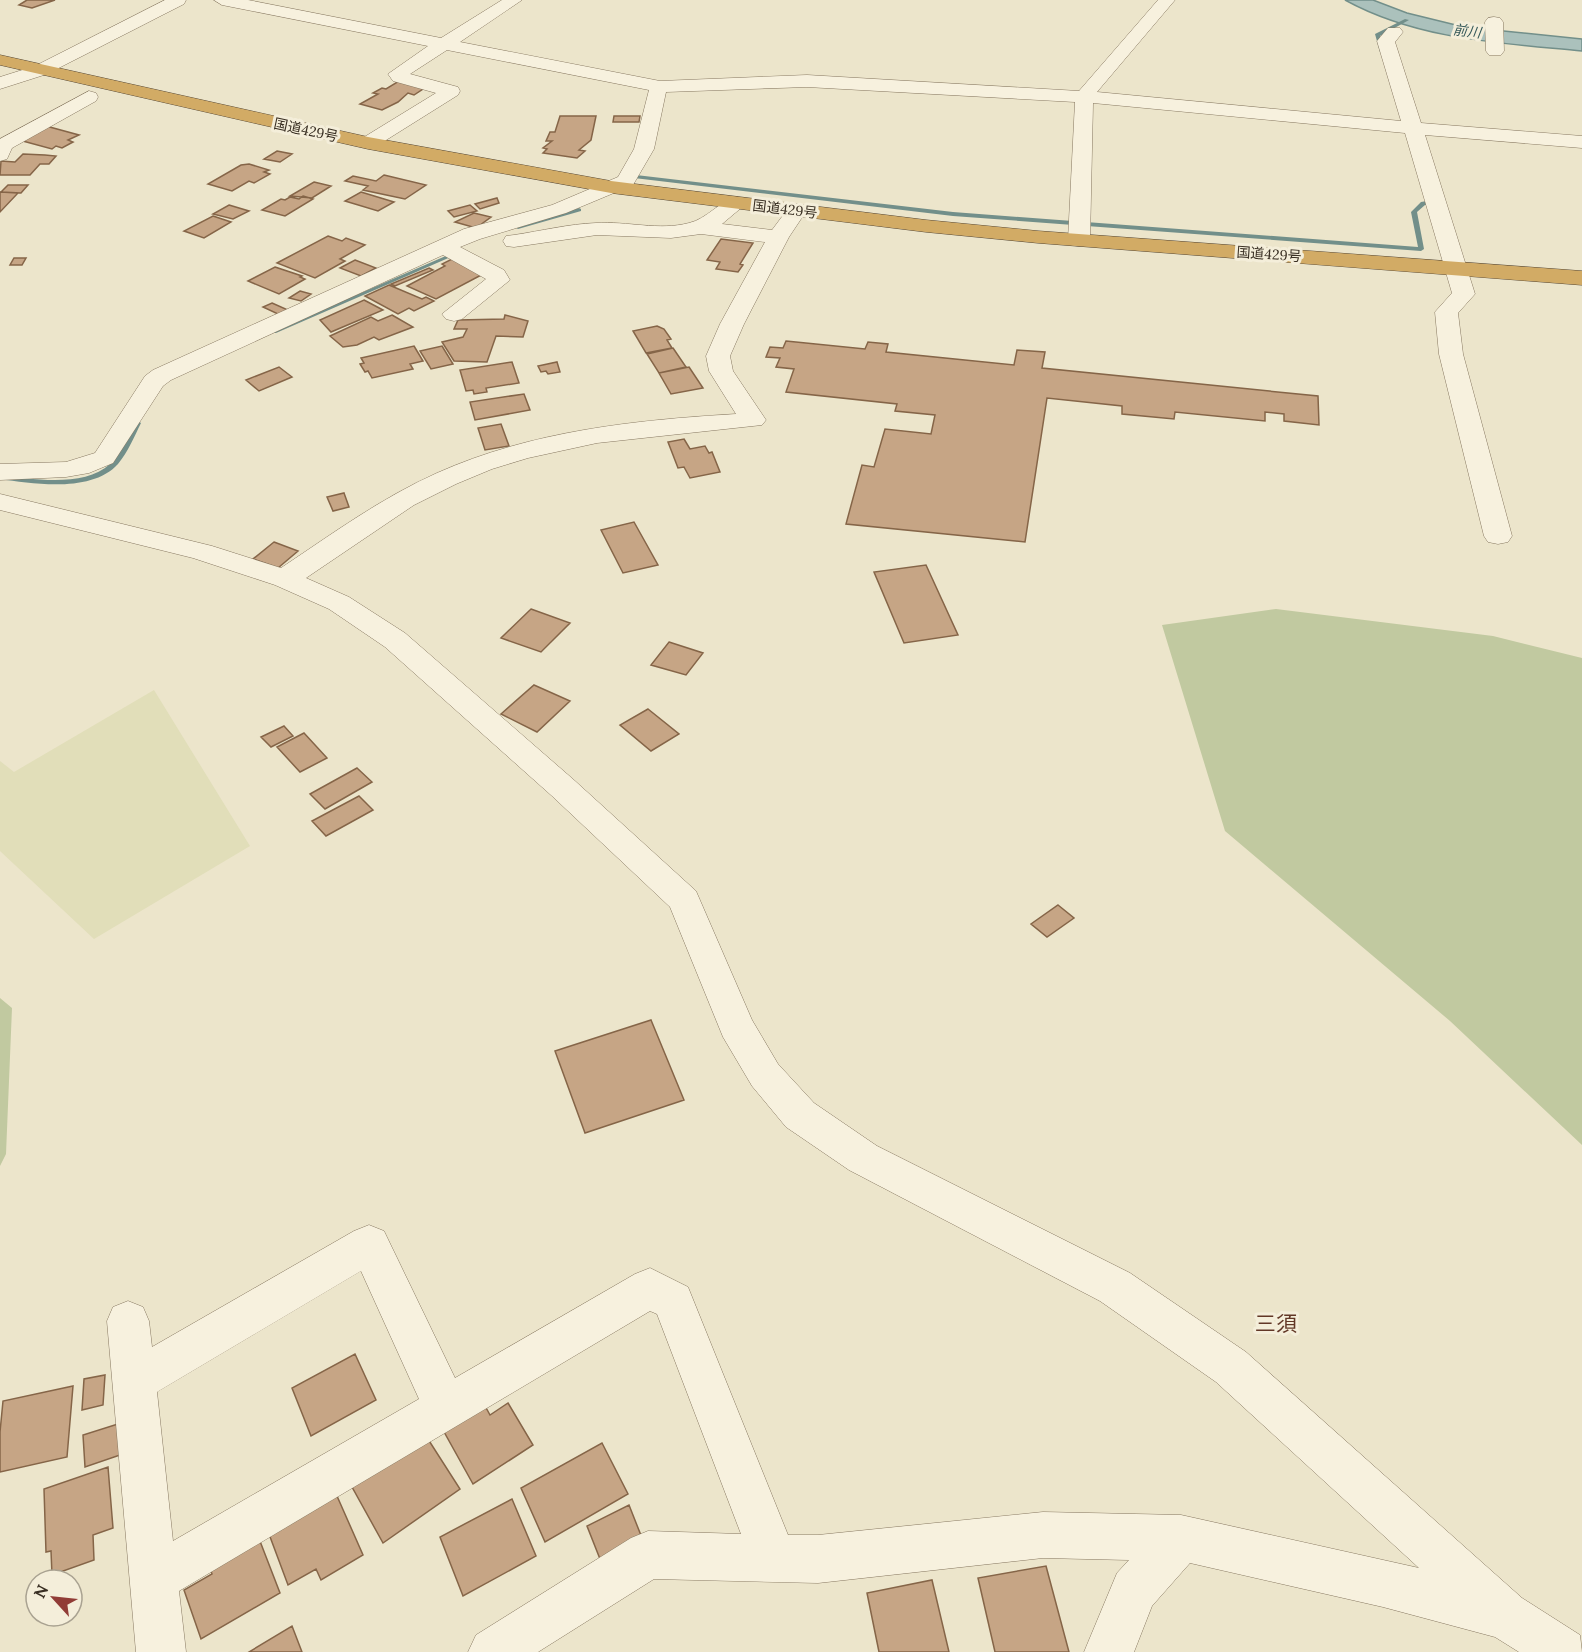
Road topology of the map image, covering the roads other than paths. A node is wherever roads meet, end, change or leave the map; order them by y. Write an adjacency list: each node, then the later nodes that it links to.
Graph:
1 (178, 0): 9 (street)
2 (222, 0): 7 (street)
3 (514, 0): 7 (street)
4 (1167, 0): 12 (street)
5 (1495, 23): 8 (street)
6 (1394, 32): 13 (street)
7 (442, 45): 10 (street); 15 (street)
8 (1495, 50)
9 (11, 78): 11 (highway, 国道429号); 15 (highway, 国道429号)
10 (660, 87): 12 (street); 17 (street)
11 (89, 97): 15 (highway, 国道429号); 16 (street)
12 (1087, 97): 13 (street); 22 (street)
13 (1408, 128): 14 (street); 24 (street)
14 (1582, 142)
15 (353, 145): 17 (highway, 国道429号); 18 (highway, 国道429号)
16 (0, 155)
17 (611, 187): 18 (street); 19 (highway, 国道429号)
18 (590, 196): 19 (highway, 国道429号); 23 (street)
19 (729, 209): 20 (highway, 国道429号); 21 (street)
20 (788, 224): 21 (street); 22 (highway, 国道429号); 24 (highway, 国道429号); 31 (street)
21 (698, 227): 23 (street)
22 (1080, 229): 24 (highway, 国道429号)
23 (449, 246): 27 (street); 28 (street)
24 (1458, 275): 25 (highway, 国道429号); 26 (highway, 国道429号); 30 (street)
25 (1582, 278)
26 (1582, 292)
27 (454, 314)
28 (0, 472)
29 (0, 502): 31 (street)
30 (1498, 536)
31 (285, 579): 38 (street)
32 (128, 1321): 33 (street)
33 (134, 1381): 34 (street); 37 (street)
34 (445, 1406): 36 (street); 37 (street)
35 (1181, 1538): 36 (street); 38 (street); 41 (street)
36 (774, 1558): 40 (street)
37 (154, 1579): 39 (street)
38 (1505, 1615): 42 (street)
39 (161, 1652)
40 (493, 1652)
41 (1109, 1652)
42 (1563, 1652)

